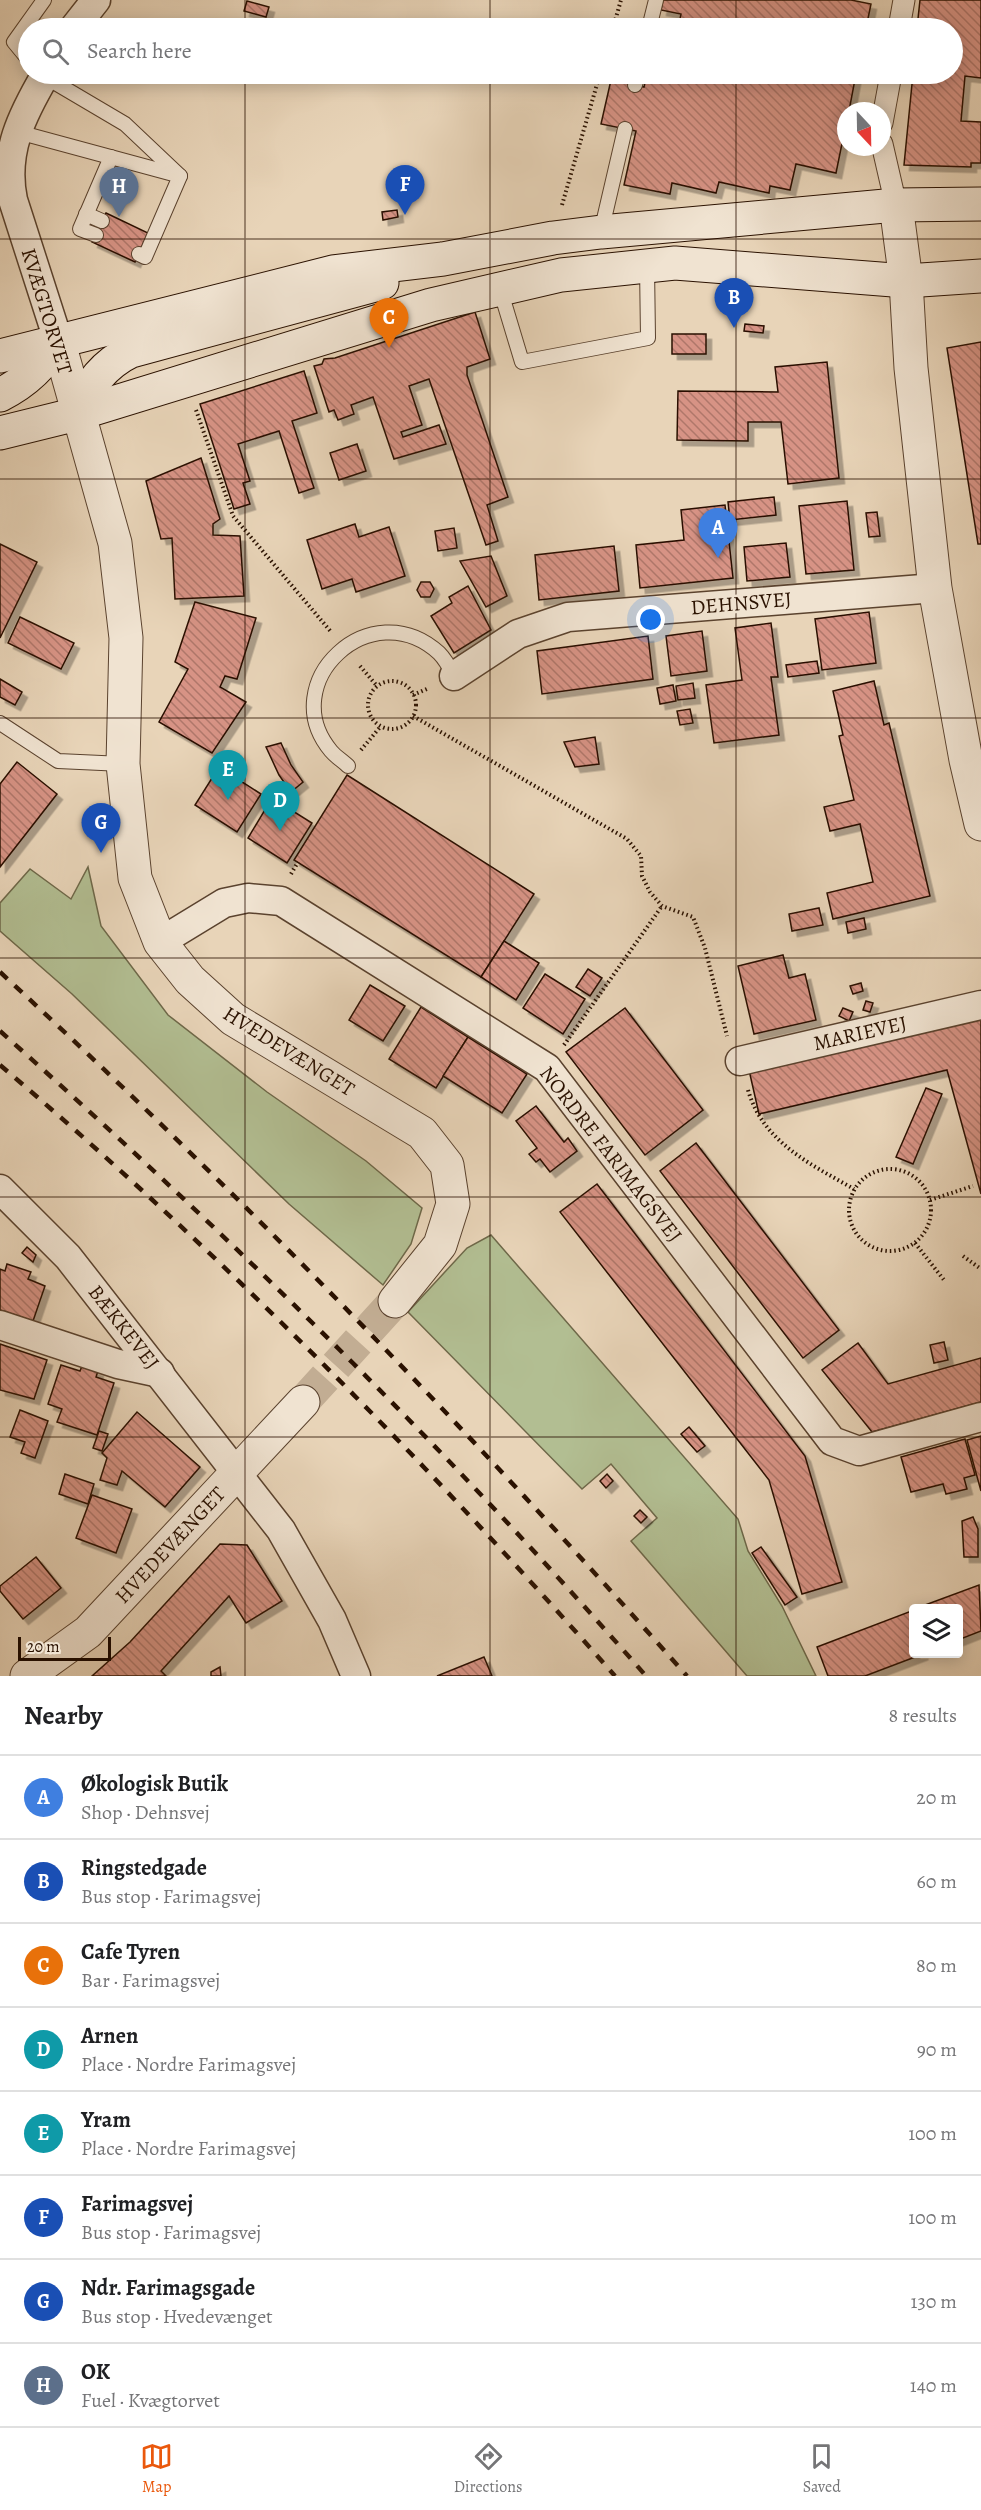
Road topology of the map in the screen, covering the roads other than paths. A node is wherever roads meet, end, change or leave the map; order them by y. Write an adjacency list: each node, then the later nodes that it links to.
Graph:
1 (44, 0): 5 (lane)
2 (96, 0): 6 (street)
3 (656, 0): 7 (lane)
4 (904, 0): 8 (street)
5 (31, 18)
6 (82, 18)
7 (652, 18)
8 (901, 18)
9 (35, 84): 14 (street, KVÆGTORVET)
10 (61, 84): 17 (lane)
11 (889, 84): 12 (street)
12 (886, 102)
13 (625, 129): 22 (lane)
14 (18, 132): 16 (lane); 30 (street, KVÆGTORVET)
15 (885, 156): 19 (street)
16 (111, 157): 17 (lane); 20 (lane)
17 (180, 176): 24 (lane)
18 (981, 204): 19 (main road)
19 (896, 205): 22 (main road); 28 (main road)
20 (86, 214): 21 (lane); 23 (lane)
21 (102, 221)
22 (601, 232): 25 (main road)
23 (96, 235)
24 (139, 254)
25 (443, 259): 30 (main road); 33 (main road)
26 (647, 266): 28 (main road); 29 (main road); 29 (lane)
27 (981, 276): 28 (main road)
28 (906, 281): 35 (main road)
29 (500, 289): 33 (main road)
30 (58, 340): 31 (main road); 32 (main road); 33 (main road, KVÆGTORVET)
31 (0, 356)
32 (0, 395)
33 (77, 414): 34 (main road); 38 (main road, HVEDEVÆNGET)
34 (0, 433)
35 (935, 588): 36 (street, DEHNSVEJ); 40 (main road)
36 (454, 675): 39 (lane)
37 (0, 723): 38 (lane)
38 (123, 764): 41 (main road, HVEDEVÆNGET)
39 (348, 766)
40 (981, 824)
41 (160, 942): 45 (main road, HVEDEVÆNGET); 49 (street, NORDRE FARIMAGSVEJ)
42 (981, 1005): 43 (street, MARIEVEJ)
43 (740, 1061)
44 (0, 1189): 47 (street, BÆKKEVEJ)
45 (395, 1301)
46 (0, 1325): 47 (street)
47 (160, 1373): 50 (street, BÆKKEVEJ)
48 (303, 1402): 50 (main road, HVEDEVÆNGET)
49 (981, 1418)
50 (239, 1473): 51 (main road, HVEDEVÆNGET); 52 (street, BÆKKEVEJ)
51 (27, 1676)
52 (356, 1676)

